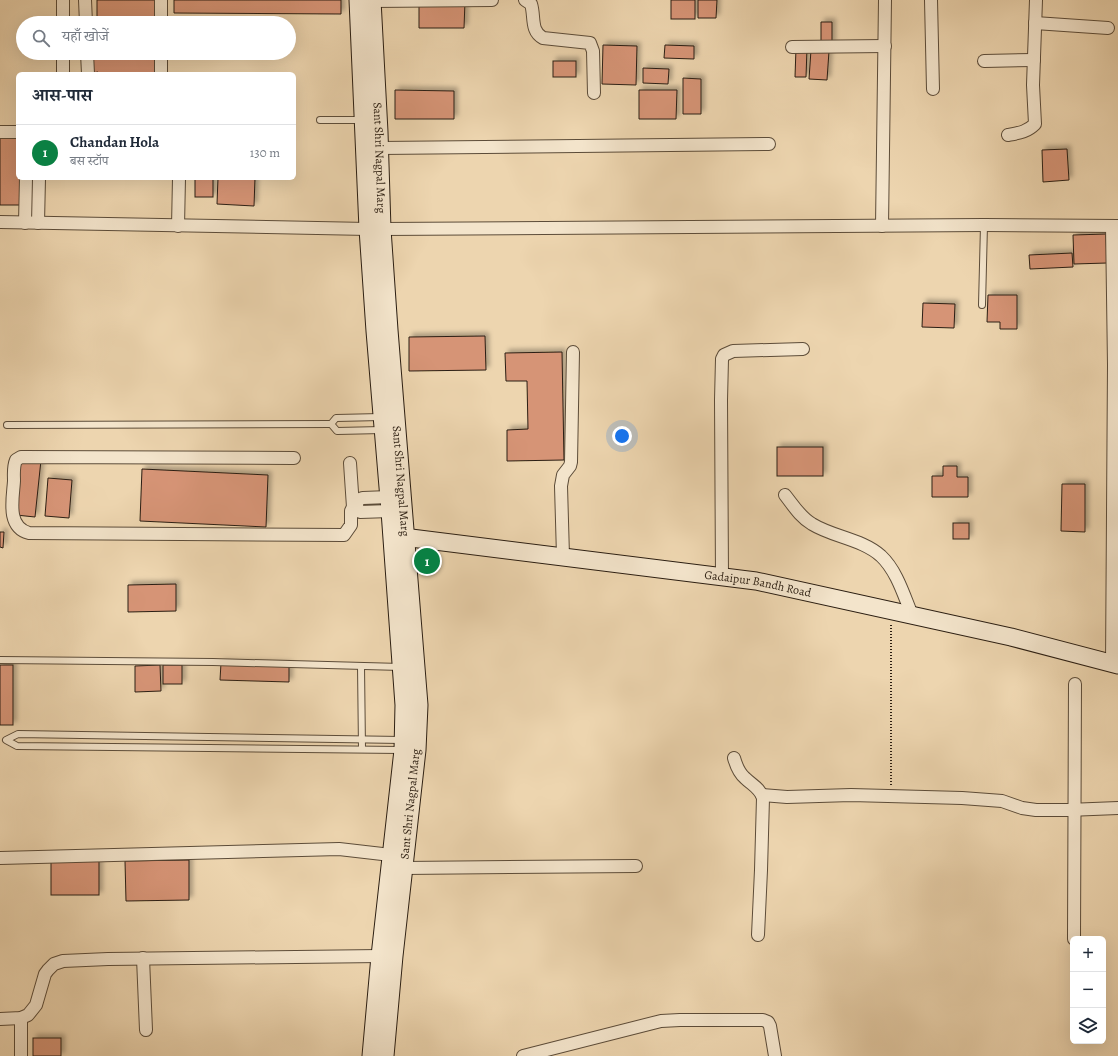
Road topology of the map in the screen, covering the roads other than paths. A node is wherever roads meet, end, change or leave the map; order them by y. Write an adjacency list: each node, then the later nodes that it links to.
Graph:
1 (63, 0): 10 (street)
2 (85, 0): 11 (street)
3 (161, 0): 12 (street)
4 (367, 0): 5 (street); 28 (main road, Sant Shri Nagpal Marg); 33 (main road, Sant Shri Nagpal Marg)
5 (492, 0)
6 (525, 0): 26 (street)
7 (885, 0): 15 (street)
8 (931, 0): 25 (street)
9 (1036, 0): 13 (street)
10 (63, 16)
11 (86, 16)
12 (161, 16)
13 (1035, 23): 14 (street); 20 (street)
14 (1108, 28)
15 (885, 46): 16 (street); 42 (street)
16 (792, 48)
17 (64, 60): 22 (street)
18 (87, 60): 23 (street)
19 (161, 60): 24 (street)
20 (1034, 60): 21 (street); 31 (street)
21 (984, 61)
22 (64, 72)
23 (88, 72)
24 (161, 72)
25 (933, 90)
26 (594, 93)
27 (320, 120): 28 (lane)
28 (363, 120): 44 (main road, Sant Shri Nagpal Marg)
29 (0, 132): 30 (street)
30 (16, 132)
31 (1008, 134)
32 (769, 144): 33 (street)
33 (380, 148): 44 (main road, Sant Shri Nagpal Marg)
34 (26, 180): 38 (street)
35 (38, 180): 39 (street)
36 (179, 180): 41 (street)
37 (0, 222): 38 (street)
38 (25, 223): 39 (street)
39 (38, 223): 41 (street)
40 (984, 225): 42 (street); 43 (street); 45 (lane)
41 (178, 226): 44 (street)
42 (882, 226): 44 (street)
43 (1115, 226): 48 (street)
44 (375, 229): 50 (main road, Sant Shri Nagpal Marg); 57 (main road, Sant Shri Nagpal Marg)
45 (982, 305)
46 (804, 349): 59 (street)
47 (573, 352): 58 (street)
48 (1116, 365): 62 (street)
49 (331, 424): 50 (lane); 50 (lane); 51 (lane)
50 (383, 424): 55 (main road, Sant Shri Nagpal Marg)
51 (7, 425)
52 (294, 458): 56 (street)
53 (350, 463): 56 (street)
54 (784, 495): 60 (street)
55 (390, 504): 56 (street); 57 (main road, Sant Shri Nagpal Marg)
56 (355, 507)
57 (399, 536): 58 (main road, Gadaipur Bandh Road); 64 (main road, Sant Shri Nagpal Marg); 77 (main road, Sant Shri Nagpal Marg)
58 (563, 556): 59 (main road, Gadaipur Bandh Road)
59 (722, 576): 60 (main road, Gadaipur Bandh Road)
60 (912, 615): 62 (main road, Gadaipur Bandh Road)
61 (0, 660): 63 (lane)
62 (1115, 664)
63 (361, 666): 64 (lane); 66 (lane)
64 (402, 667): 68 (main road, Sant Shri Nagpal Marg)
65 (1075, 684): 73 (street)
66 (362, 739): 67 (lane); 68 (lane); 69 (lane)
67 (3, 740): 69 (lane)
68 (403, 745): 69 (lane); 74 (main road, Sant Shri Nagpal Marg)
69 (362, 750)
70 (734, 758): 71 (street)
71 (762, 795): 73 (street); 78 (street)
72 (1118, 808): 73 (street)
73 (1074, 810): 79 (street)
74 (391, 855): 75 (street); 80 (main road, Sant Shri Nagpal Marg)
75 (0, 858)
76 (636, 866): 77 (street)
77 (403, 868): 87 (main road, Sant Shri Nagpal Marg)
78 (758, 935)
79 (1074, 936)
80 (380, 956): 81 (street); 86 (main road, Sant Shri Nagpal Marg)
81 (143, 958): 82 (street); 84 (street)
82 (22, 1018): 83 (street); 85 (street)
83 (0, 1020)
84 (146, 1030)
85 (21, 1056)
86 (371, 1056)
87 (385, 1056)
88 (523, 1056): 89 (street)
89 (774, 1056)

